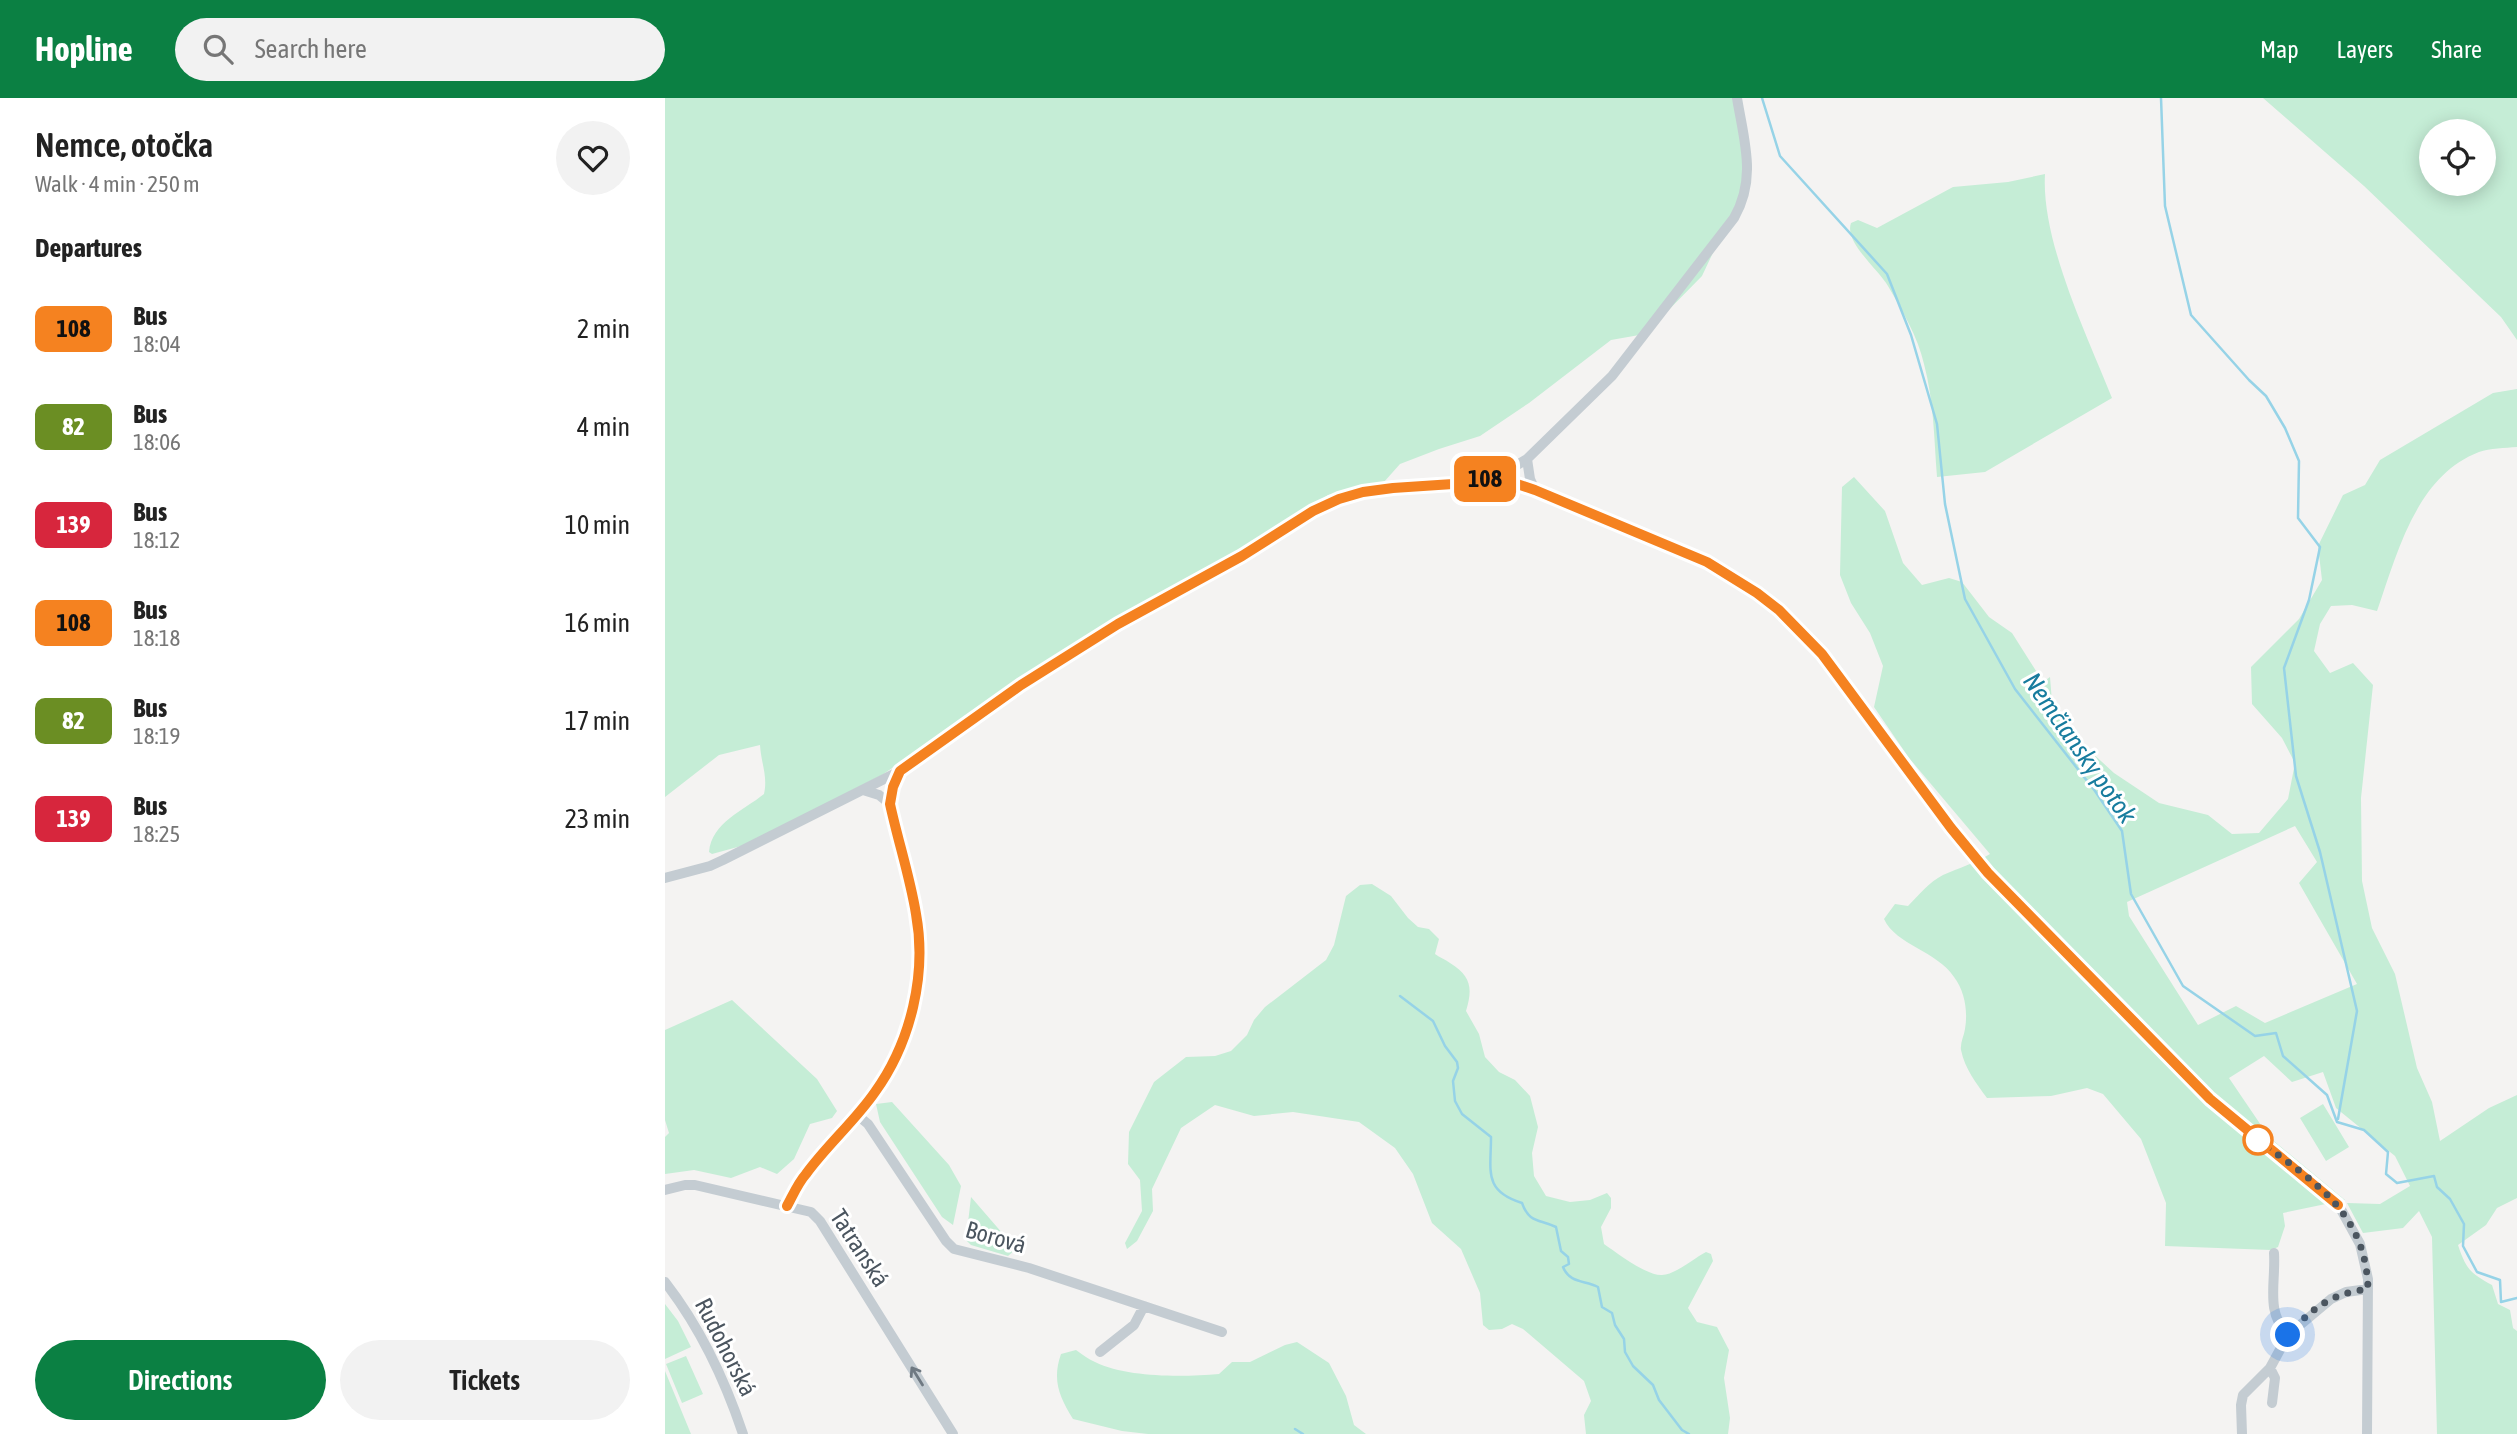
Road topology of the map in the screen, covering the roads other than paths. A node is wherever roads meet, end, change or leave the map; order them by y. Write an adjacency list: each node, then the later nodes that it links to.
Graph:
1 (1737, 98): 2 (street)
2 (1527, 459): 3 (street); 4 (street)
3 (1495, 478): 4 (street); 5 (street)
4 (1535, 490): 14 (street)
5 (900, 771): 6 (street); 7 (street)
6 (863, 790): 7 (street); 8 (street)
7 (890, 804): 9 (street)
8 (665, 878)
9 (857, 1115): 11 (street); 15 (street, Borová)
10 (665, 1190): 11 (street, Tatranská)
11 (787, 1206): 22 (street, Tatranská, one-way to 11)
12 (2274, 1253): 17 (street)
13 (665, 1282): 21 (street, Rudohorská)
14 (2368, 1289): 17 (street); 24 (street)
15 (1144, 1306): 16 (street, Borová); 18 (street)
16 (1222, 1332)
17 (2288, 1335): 19 (street)
18 (1100, 1352)
19 (2270, 1368): 20 (street); 23 (street)
20 (2272, 1403)
21 (743, 1434)
22 (953, 1434)
23 (2242, 1434)
24 (2367, 1434)

